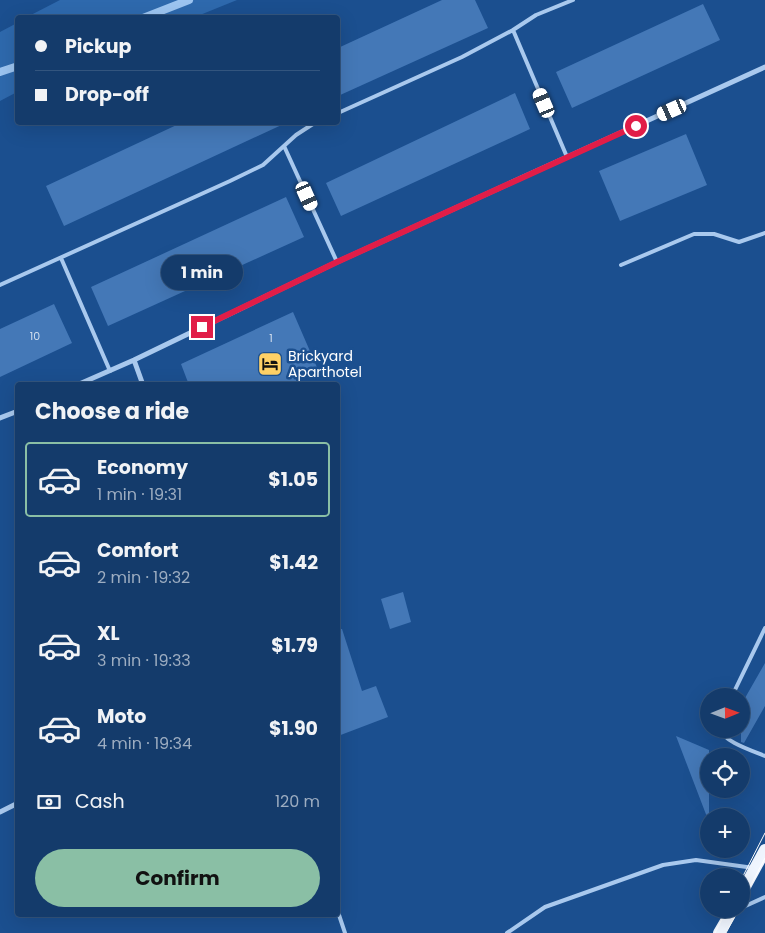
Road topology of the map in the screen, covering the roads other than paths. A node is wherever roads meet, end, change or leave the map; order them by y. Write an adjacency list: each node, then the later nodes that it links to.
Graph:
1 (573, 0): 2 (lane)
2 (512, 30): 4 (lane); 7 (lane)
3 (765, 67): 7 (street)
4 (340, 112)
5 (311, 125): 6 (lane)
6 (284, 146): 9 (lane); 10 (lane)
7 (567, 158): 10 (street)
8 (765, 233): 11 (lane)
9 (62, 258): 12 (lane); 14 (lane)
10 (337, 262): 13 (street)
11 (621, 265)
12 (0, 285)
13 (134, 360): 14 (street); 16 (street)
14 (110, 371): 15 (street)
15 (84, 382)
16 (142, 382)
17 (15, 412): 18 (street)
18 (0, 418)
19 (765, 628): 20 (lane)
20 (736, 688)
21 (726, 738): 22 (lane)
22 (765, 756)
23 (15, 804): 24 (street)
24 (0, 812)
25 (765, 850): 26 (main road)
26 (756, 868): 27 (main road); 33 (lane)
27 (750, 878)
28 (765, 897): 29 (lane)
29 (750, 903)
30 (340, 917): 32 (lane)
31 (731, 918): 34 (main road)
32 (346, 933)
33 (507, 933)
34 (720, 933)

